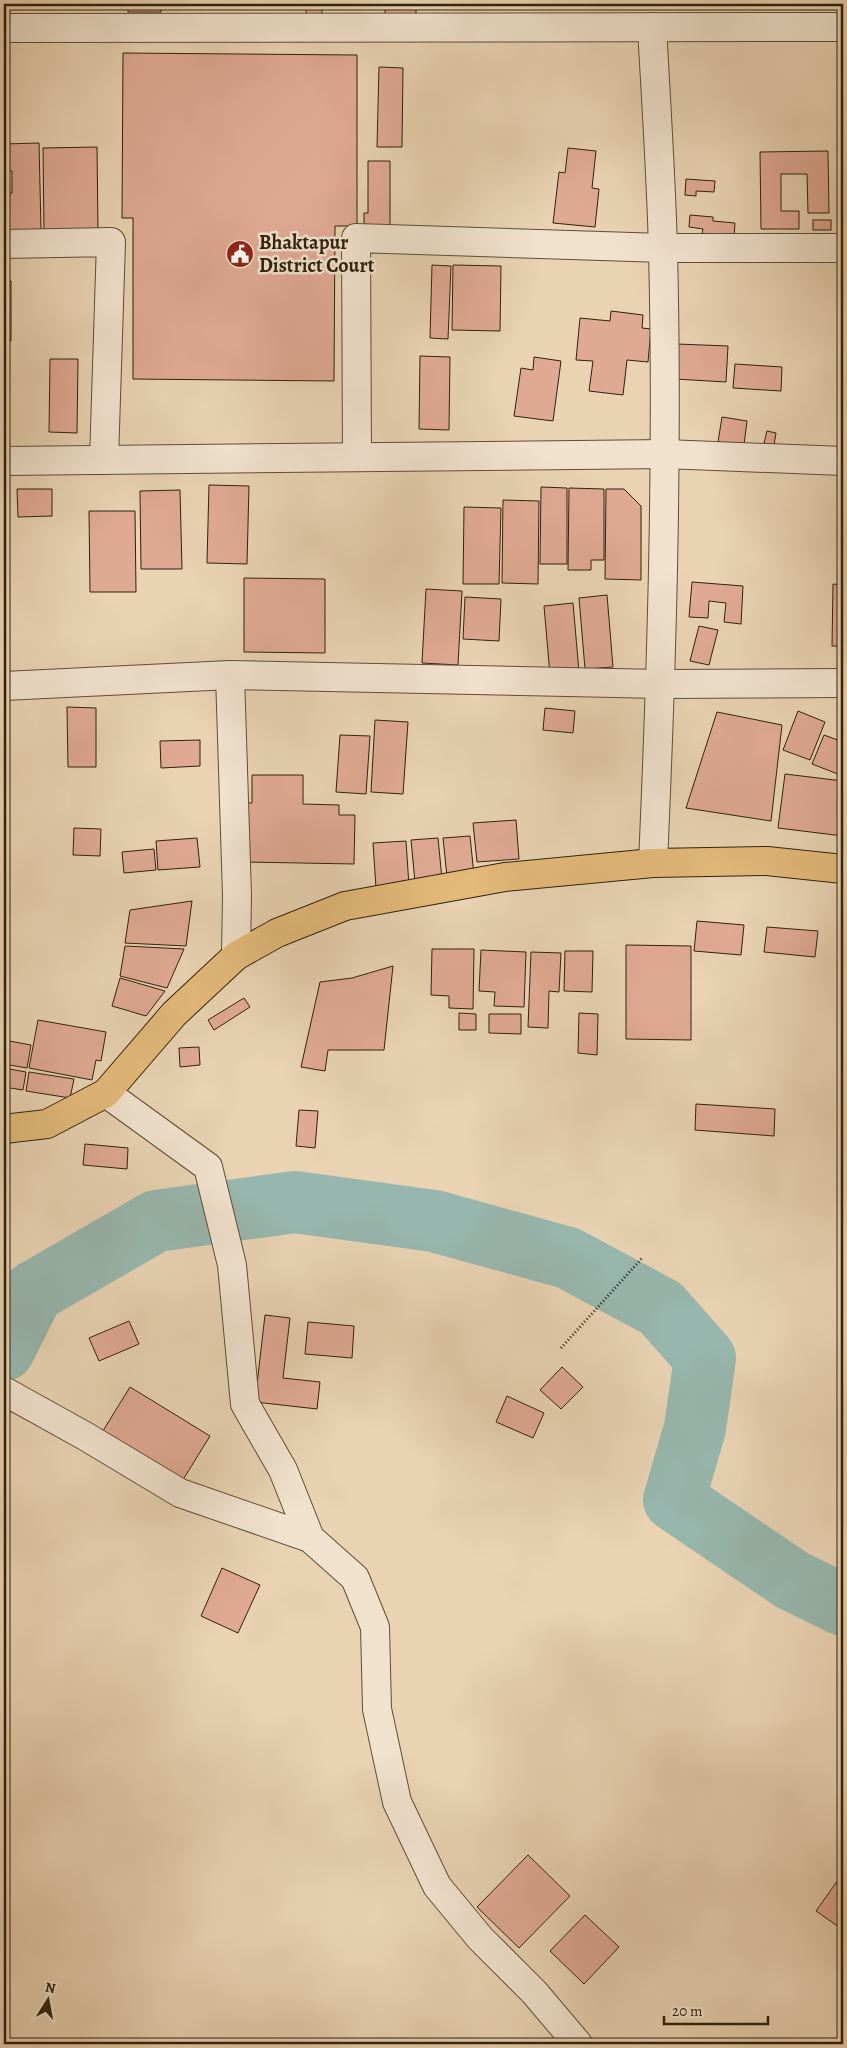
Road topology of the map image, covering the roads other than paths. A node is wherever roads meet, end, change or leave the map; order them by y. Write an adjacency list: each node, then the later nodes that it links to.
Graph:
1 (652, 27): 2 (street); 3 (street); 5 (street)
2 (843, 27)
3 (4, 28)
4 (4, 244): 9 (street)
5 (663, 248): 6 (street); 7 (street); 8 (street)
6 (843, 248)
7 (665, 454): 8 (street); 11 (street); 14 (street)
8 (357, 457): 9 (street)
9 (104, 460): 10 (street)
10 (4, 461)
11 (843, 461)
12 (230, 675): 14 (street); 15 (street); 18 (street)
13 (843, 683): 14 (street)
14 (661, 684): 16 (street)
15 (4, 686)
16 (653, 863): 17 (main road); 18 (main road)
17 (843, 869)
18 (236, 956): 19 (main road)
19 (106, 1093): 20 (main road); 22 (street)
20 (4, 1129)
21 (11, 1395): 22 (street)
22 (310, 1538): 23 (street)
23 (578, 2044)

